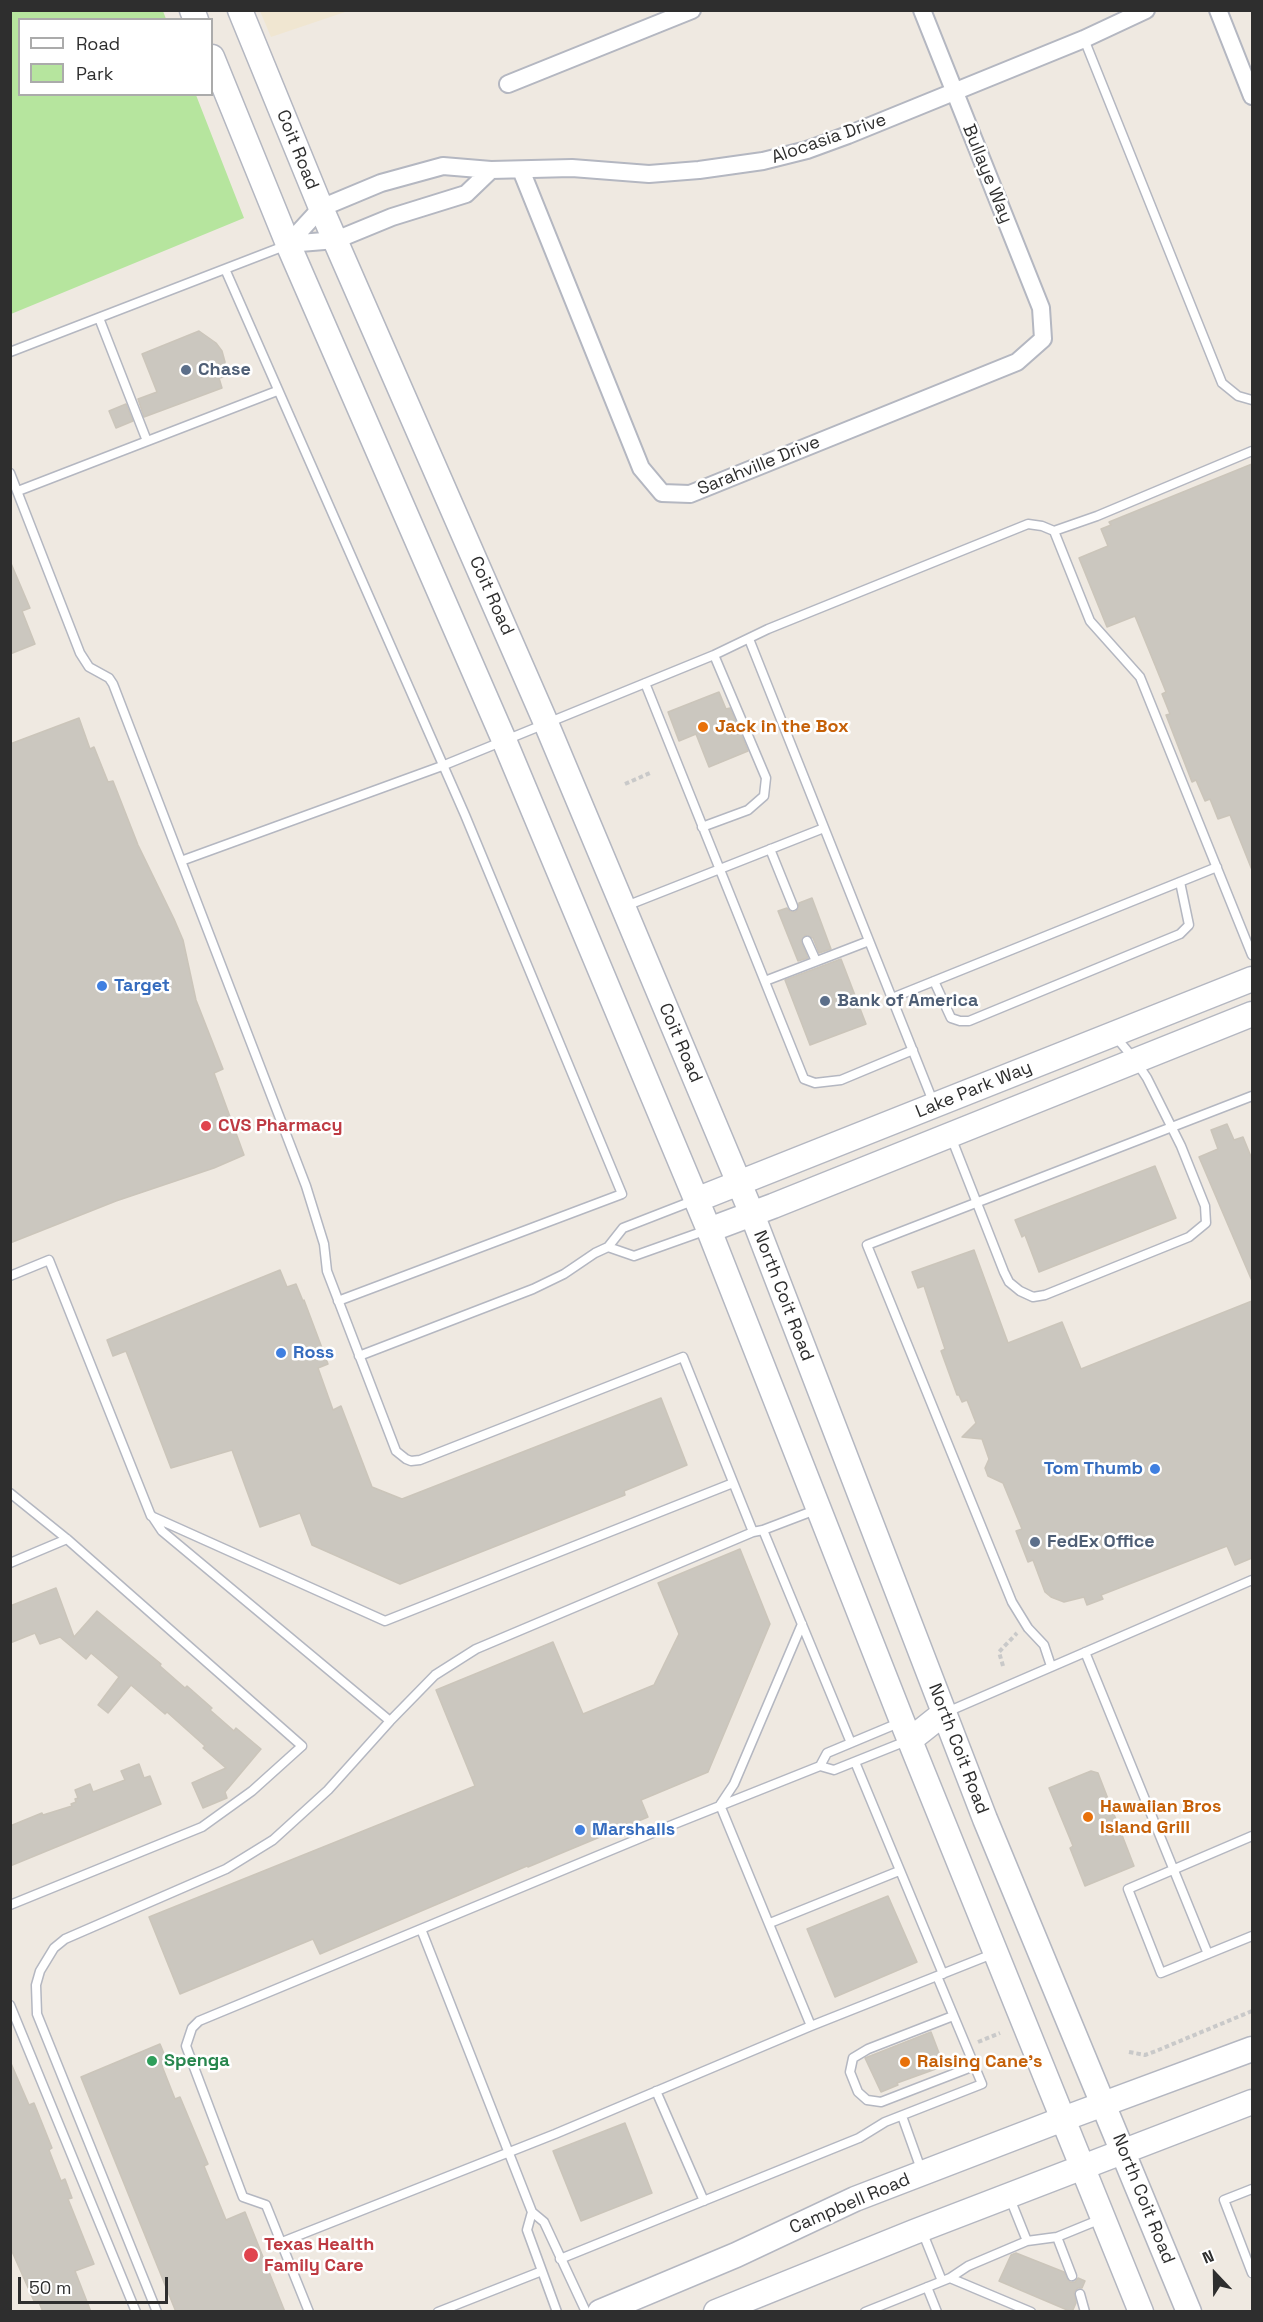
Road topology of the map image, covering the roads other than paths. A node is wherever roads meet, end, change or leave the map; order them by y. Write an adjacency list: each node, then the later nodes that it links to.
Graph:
1 (240, 10): 13 (main road, Coit Road)
2 (692, 10): 8 (street)
3 (922, 10): 9 (street, Bullaye Way)
4 (1146, 10): 6 (street, Alocasia Drive)
5 (1218, 10): 10 (street)
6 (1084, 39): 9 (street, Alocasia Drive); 21 (lane)
7 (213, 59): 15 (main road)
8 (508, 84)
9 (954, 91): 12 (street, Alocasia Drive); 18 (street, Bullaye Way)
10 (1252, 96)
11 (491, 170): 12 (street, Alocasia Drive); 13 (street, Alocasia Drive); 14 (street)
12 (521, 170): 18 (street, Sarahville Drive)
13 (321, 208): 14 (main road, Coit Road); 15 (street, Alocasia Drive)
14 (336, 240): 15 (street); 30 (main road, Coit Road)
15 (288, 244): 16 (lane); 31 (main road)
16 (225, 269): 17 (lane); 20 (lane)
17 (99, 318): 19 (lane); 22 (lane)
18 (1043, 339)
19 (10, 352)
20 (277, 391): 22 (lane); 32 (lane)
21 (1252, 400)
22 (147, 441): 25 (lane)
23 (1252, 451): 26 (lane)
24 (10, 473): 25 (lane)
25 (18, 491): 36 (lane)
26 (1054, 531): 27 (lane); 37 (lane)
27 (749, 639): 28 (lane); 34 (lane)
28 (714, 655): 29 (lane); 33 (lane)
29 (645, 683): 30 (lane); 33 (lane)
30 (546, 723): 31 (lane); 41 (main road, Coit Road)
31 (504, 740): 32 (lane); 59 (main road)
32 (442, 766): 36 (lane); 65 (lane)
33 (702, 827): 38 (lane)
34 (824, 828): 35 (lane); 43 (lane)
35 (770, 849): 38 (lane); 40 (lane)
36 (181, 861): 65 (lane)
37 (1217, 867): 39 (lane); 44 (lane)
38 (719, 868): 41 (lane); 47 (lane)
39 (1179, 882): 48 (lane); 48 (lane)
40 (793, 906)
41 (623, 908): 58 (main road, Coit Road)
42 (807, 940): 45 (lane)
43 (869, 941): 45 (lane); 49 (lane)
44 (1252, 955)
45 (816, 961): 47 (lane)
46 (1252, 979): 51 (main road, Lake Park Way)
47 (765, 981): 52 (lane)
48 (934, 981): 49 (lane)
49 (892, 998): 52 (lane)
50 (1252, 1014): 53 (main road, Lake Park Way)
51 (1113, 1034): 53 (lane); 55 (main road, Lake Park Way)
52 (914, 1050): 55 (lane)
53 (1135, 1060): 56 (lane); 57 (main road, Lake Park Way)
54 (1252, 1096): 56 (lane)
55 (935, 1106): 58 (main road, Lake Park Way)
56 (1172, 1127): 60 (lane); 60 (lane)
57 (950, 1136): 60 (lane); 61 (main road, Lake Park Way)
58 (738, 1183): 59 (main road, Lake Park Way); 61 (main road, North Coit Road)
59 (696, 1200): 62 (main road); 63 (lane)
60 (978, 1203): 77 (lane)
61 (752, 1215): 62 (main road, Lake Park Way); 78 (main road, North Coit Road)
62 (709, 1230): 63 (lane); 69 (main road)
63 (608, 1247): 66 (lane)
64 (10, 1276): 70 (lane)
65 (338, 1301): 66 (lane)
66 (359, 1356): 67 (lane)
67 (733, 1483): 70 (lane); 71 (lane)
68 (10, 1493): 72 (lane)
69 (818, 1508): 71 (lane); 80 (main road)
70 (152, 1516): 79 (lane)
71 (758, 1531): 75 (lane); 79 (lane)
72 (67, 1539): 73 (lane); 88 (lane)
73 (10, 1563)
74 (1252, 1580): 76 (lane)
75 (802, 1624): 81 (lane); 84 (lane)
76 (1085, 1652): 77 (lane); 86 (lane)
77 (1051, 1666): 78 (lane)
78 (944, 1713): 80 (main road); 102 (main road, North Coit Road)
79 (390, 1721): 126 (lane)
80 (906, 1731): 81 (lane); 82 (lane); 92 (main road)
81 (851, 1743): 83 (lane)
82 (855, 1762): 83 (lane); 87 (lane)
83 (820, 1766): 84 (lane)
84 (720, 1805): 89 (lane); 90 (lane)
85 (1252, 1836): 86 (lane)
86 (1174, 1869): 93 (lane); 93 (lane)
87 (899, 1871): 89 (lane); 94 (lane)
88 (10, 1905)
89 (770, 1923): 97 (lane)
90 (421, 1929): 105 (lane); 117 (lane)
91 (1252, 1936): 93 (lane)
92 (996, 1953): 94 (lane); 104 (main road)
93 (1208, 1954)
94 (940, 1975): 96 (lane); 97 (lane)
95 (10, 2005): 125 (lane)
96 (953, 2016): 99 (lane); 99 (lane)
97 (811, 2026): 100 (lane)
98 (1252, 2049): 102 (main road, Campbell Road)
99 (974, 2066): 103 (lane)
100 (656, 2091): 105 (lane); 111 (lane)
101 (1252, 2102): 106 (main road)
102 (1104, 2104): 104 (main road, Campbell Road); 106 (main road, North Coit Road)
103 (902, 2116): 108 (lane); 111 (lane)
104 (1063, 2119): 107 (main road); 108 (main road, Campbell Road)
105 (509, 2151): 112 (lane); 117 (lane)
106 (1123, 2151): 107 (main road); 138 (main road, North Coit Road)
107 (1083, 2167): 110 (main road); 113 (main road)
108 (923, 2173): 131 (main road, Campbell Road)
109 (1252, 2190): 120 (lane)
110 (1008, 2195): 114 (main road); 116 (lane)
111 (704, 2201): 118 (lane)
112 (532, 2212): 118 (lane); 119 (lane)
113 (1104, 2218): 115 (lane); 137 (main road)
114 (921, 2229): 122 (lane); 132 (main road)
115 (1057, 2237): 116 (lane); 121 (lane)
116 (1027, 2241): 122 (lane)
117 (282, 2242): 127 (lane)
118 (560, 2259): 130 (lane)
119 (543, 2271): 128 (lane); 129 (lane)
120 (1252, 2273)
121 (1072, 2276)
122 (946, 2280): 123 (lane); 135 (lane)
123 (927, 2287): 133 (lane); 134 (lane)
124 (1080, 2294): 136 (lane)
125 (136, 2312)
126 (158, 2312)
127 (309, 2312)
128 (438, 2312)
129 (557, 2312)
130 (586, 2312)
131 (600, 2312)
132 (716, 2312)
133 (865, 2312)
134 (937, 2312)
135 (1031, 2312)
136 (1086, 2312)
137 (1141, 2312)
138 (1189, 2312)

